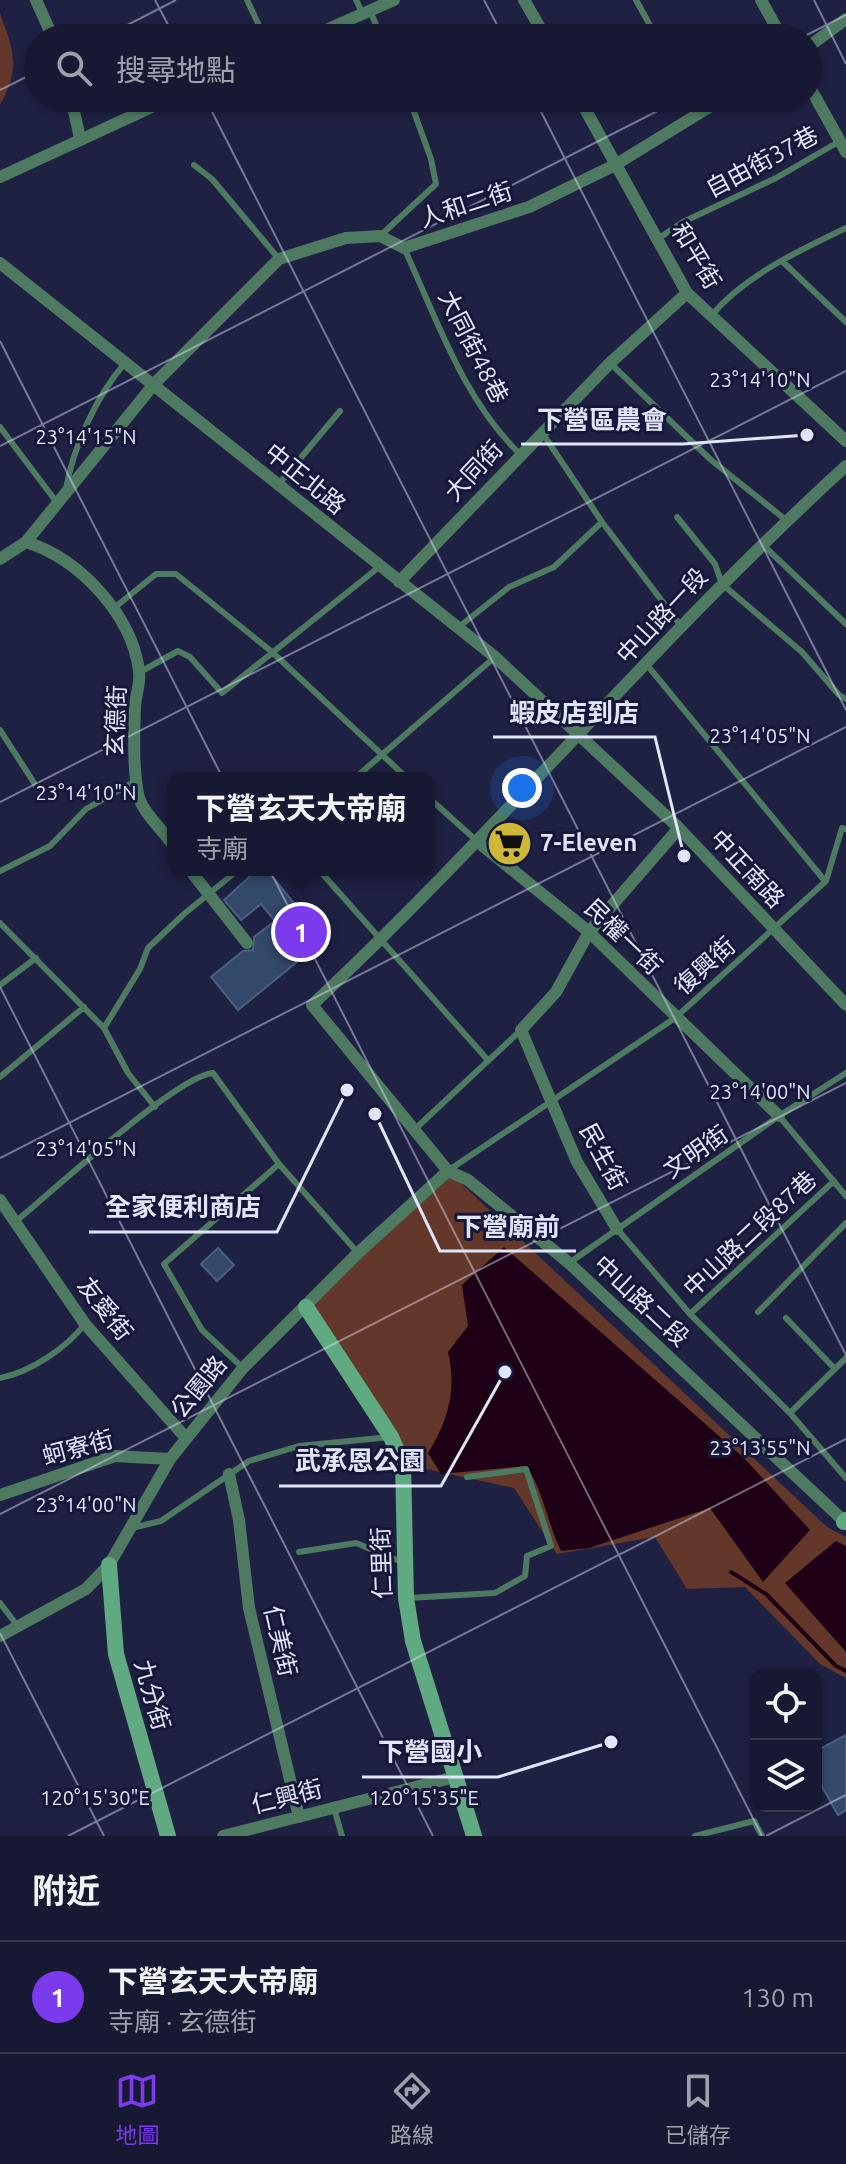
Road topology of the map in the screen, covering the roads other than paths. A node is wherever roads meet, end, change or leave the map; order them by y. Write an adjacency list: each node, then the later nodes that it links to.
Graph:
1 (36, 0): 10 (street)
2 (247, 0): 11 (lane)
3 (356, 0): 8 (lane)
4 (394, 0): 8 (street)
5 (524, 0): 14 (street)
6 (636, 0): 15 (lane)
7 (766, 2): 16 (street)
8 (367, 13): 12 (street); 13 (lane)
9 (846, 19): 17 (street)
10 (47, 24)
11 (258, 24)
12 (341, 24)
13 (374, 24)
14 (538, 24)
15 (649, 24)
16 (776, 24)
17 (822, 37)
18 (822, 109): 25 (street)
19 (74, 112): 24 (street)
20 (139, 112): 24 (street)
21 (414, 112): 30 (lane)
22 (587, 112): 27 (street, 和平街)
23 (697, 112): 27 (street, 人和二街)
24 (80, 138): 28 (street)
25 (843, 146): 31 (lane, 自由街37巷)
26 (194, 165): 33 (lane)
27 (615, 165): 31 (street, 和平街); 32 (street, 人和二街)
28 (0, 177)
29 (846, 228): 34 (lane)
30 (380, 236): 32 (street, 人和二街); 33 (street)
31 (659, 238): 37 (street, 和平街)
32 (404, 248): 47 (lane, 大同街48巷)
33 (279, 259): 42 (street)
34 (783, 262): 38 (lane); 39 (lane)
35 (5, 267): 36 (lane); 40 (street, 中正北路)
36 (0, 280)
37 (687, 293): 38 (street, 和平街); 41 (street, 大同街)
38 (711, 316): 46 (street, 和平街)
39 (846, 322)
40 (125, 363): 42 (street, 中正北路); 50 (lane)
41 (610, 363): 45 (street, 大同街); 52 (lane)
42 (155, 383): 49 (street, 中正北路); 50 (street)
43 (340, 411): 49 (lane)
44 (0, 427): 50 (lane)
45 (543, 434): 47 (street, 大同街); 53 (lane)
46 (846, 441)
47 (521, 455): 58 (street, 大同街)
48 (846, 466): 52 (street, 中山路一段)
49 (278, 485): 57 (street, 中正北路)
50 (62, 502): 54 (street)
51 (677, 517): 59 (lane)
52 (786, 520): 55 (street, 中山路一段)
53 (602, 522): 62 (lane); 63 (lane)
54 (26, 542): 56 (street); 60 (street, 玄德街)
55 (761, 544): 59 (street, 中山路一段); 61 (lane)
56 (0, 559)
57 (379, 567): 58 (street, 中正北路); 64 (lane)
58 (399, 582): 62 (street, 中正北路)
59 (722, 584): 63 (street, 中山路一段); 68 (lane)
60 (114, 608): 64 (lane); 67 (street, 玄德街)
61 (846, 624)
62 (460, 626): 65 (street, 中正北路)
63 (682, 628): 66 (street, 中山路一段)
64 (272, 652): 67 (lane); 71 (lane)
65 (495, 657): 70 (street, 中正北路); 71 (lane)
66 (647, 665): 70 (street, 中山路一段); 85 (lane)
67 (140, 672): 74 (street, 玄德街)
68 (846, 699)
69 (0, 730): 75 (lane)
70 (579, 733): 78 (street, 中正南路); 80 (street, 中山路一段)
71 (383, 757): 72 (lane); 73 (lane)
72 (363, 772)
73 (400, 772)
74 (137, 784): 79 (street, 玄德街); 81 (lane)
75 (38, 789)
76 (435, 803): 80 (lane, 民權一街)
77 (845, 826): 85 (lane)
78 (679, 828): 88 (street, 中正南路); 89 (street)
79 (167, 837)
80 (478, 842): 89 (street, 民權一街); 90 (street, 中山路一段)
81 (0, 871)
82 (194, 876): 86 (street)
83 (231, 876): 86 (lane)
84 (324, 876): 90 (lane)
85 (826, 881): 88 (lane, 復興街)
86 (207, 895): 91 (street); 98 (lane)
87 (0, 923): 92 (lane)
88 (772, 929): 95 (street, 中正南路); 97 (lane, 復興街)
89 (589, 932): 97 (street, 民權一街); 99 (street)
90 (382, 940): 94 (street, 中山路一段); 100 (lane)
91 (247, 943)
92 (36, 958): 93 (lane); 96 (lane)
93 (0, 985)
94 (312, 1005): 106 (street, 中山路二段)
95 (846, 1005)
96 (84, 1007): 98 (lane); 102 (lane)
97 (675, 1018): 103 (lane, 復興街); 105 (street, 民權一街)
98 (104, 1028): 104 (lane)
99 (521, 1030): 100 (lane); 103 (street, 民生街)
100 (486, 1058): 106 (lane)
101 (846, 1073): 105 (lane, 文明街)
102 (0, 1077)
103 (551, 1101): 108 (lane, 復興街); 114 (street, 民生街)
104 (155, 1107): 107 (lane); 112 (lane)
105 (779, 1116): 109 (lane); 114 (lane, 文明街)
106 (413, 1131): 108 (street, 中山路二段)
107 (279, 1164): 115 (lane); 123 (lane)
108 (448, 1171): 115 (street, 公園路); 116 (street, 中山路二段)
109 (834, 1181): 110 (lane); 119 (lane, 中山路二段87巷)
110 (846, 1196)
111 (0, 1200): 112 (street, 友愛街)
112 (13, 1223): 121 (street, 友愛街)
113 (846, 1223): 118 (lane)
114 (617, 1229): 116 (lane, 文明街); 119 (lane, 民生街)
115 (358, 1253): 117 (street, 公園路)
116 (569, 1263): 134 (street, 中山路二段)
117 (306, 1307): 123 (street, 公園路); 128 (street, 仁里街)
118 (758, 1312)
119 (690, 1314): 126 (lane, 民生街)
120 (786, 1318): 124 (lane)
121 (85, 1324): 125 (lane); 127 (street, 友愛街)
122 (846, 1358): 124 (lane)
123 (243, 1368): 127 (street, 公園路)
124 (835, 1369): 126 (lane)
125 (0, 1378)
126 (790, 1413): 132 (lane, 民生街)
127 (185, 1437): 129 (street, 公園路)
128 (391, 1437): 130 (lane); 137 (street, 仁里街)
129 (170, 1459): 133 (street, 蚵寮街); 135 (street, 公園路)
130 (229, 1474): 135 (lane); 145 (street, 仁美街)
131 (467, 1477): 139 (lane)
132 (846, 1478)
133 (0, 1495)
134 (845, 1522)
135 (132, 1528): 138 (street, 公園路)
136 (299, 1552): 137 (lane)
137 (405, 1564): 139 (street, 仁里街)
138 (109, 1565): 141 (street, 公園路); 146 (street, 九分街)
139 (406, 1598): 143 (street, 仁里街)
140 (0, 1603): 141 (lane)
141 (18, 1627): 142 (street, 公園路)
142 (0, 1636)
143 (455, 1777): 144 (street, 仁興街); 149 (street, 仁里街)
144 (334, 1808): 145 (street, 仁興街); 148 (lane)
145 (299, 1817): 147 (street, 仁興街)
146 (168, 1836)
147 (223, 1836)
148 (342, 1836)
149 (474, 1836)
150 (695, 1836): 151 (lane)
151 (762, 1836)

